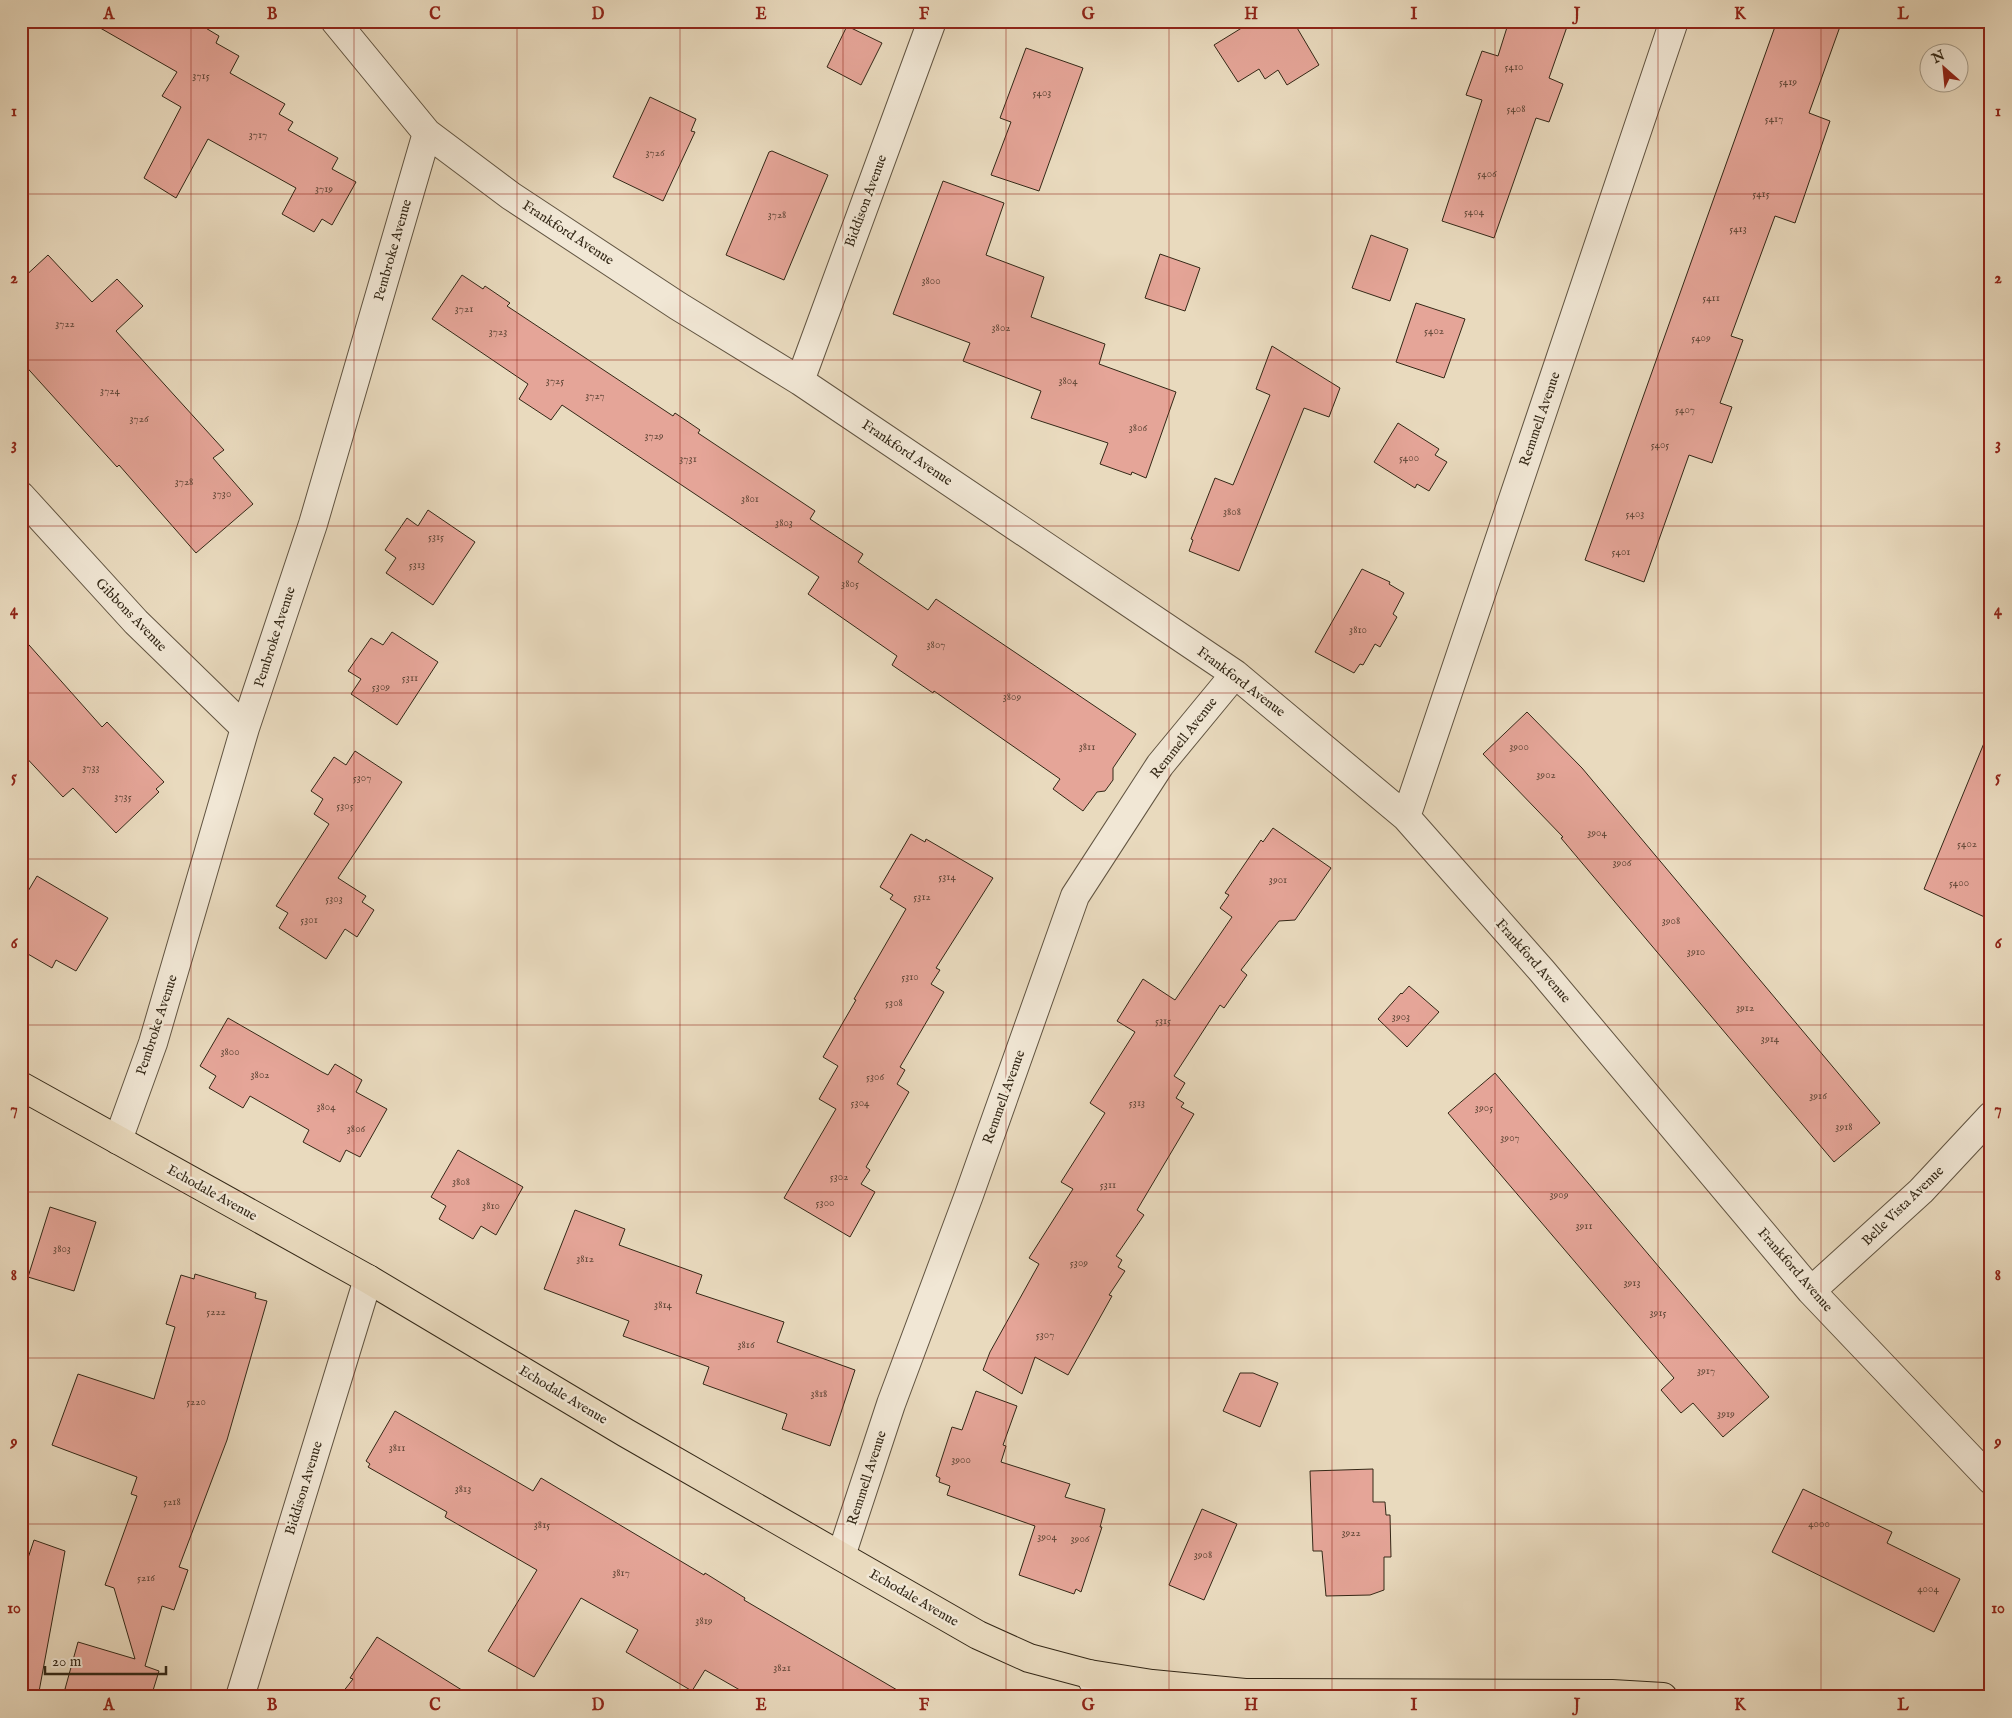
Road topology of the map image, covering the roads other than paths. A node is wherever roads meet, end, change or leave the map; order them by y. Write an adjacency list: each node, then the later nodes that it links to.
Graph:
1 (335, 21): 4 (street, Frankford Avenue)
2 (932, 21): 5 (street, Biddison Avenue)
3 (1674, 21): 9 (street, Remmell Avenue)
4 (427, 133): 5 (street, Frankford Avenue); 8 (street, Pembroke Avenue)
5 (800, 381): 7 (street, Frankford Avenue)
6 (21, 496): 8 (street, Gibbons Avenue)
7 (1235, 674): 9 (street, Frankford Avenue); 16 (street, Remmell Avenue)
8 (245, 728): 12 (street, Pembroke Avenue)
9 (1406, 817): 14 (street, Frankford Avenue)
10 (21, 1086): 12 (main road, Echodale Avenue)
11 (1991, 1116): 14 (street, Belle Vista Avenue)
12 (118, 1140): 13 (main road, Echodale Avenue)
13 (368, 1279): 16 (main road, Echodale Avenue); 18 (street, Biddison Avenue)
14 (1811, 1290): 15 (street, Frankford Avenue)
15 (1991, 1480)
16 (841, 1556): 17 (main road, Echodale Avenue)
17 (1089, 1674): 19 (street); 20 (main road, Echodale Avenue)
18 (240, 1697)
19 (1102, 1697)
20 (1663, 1697)

